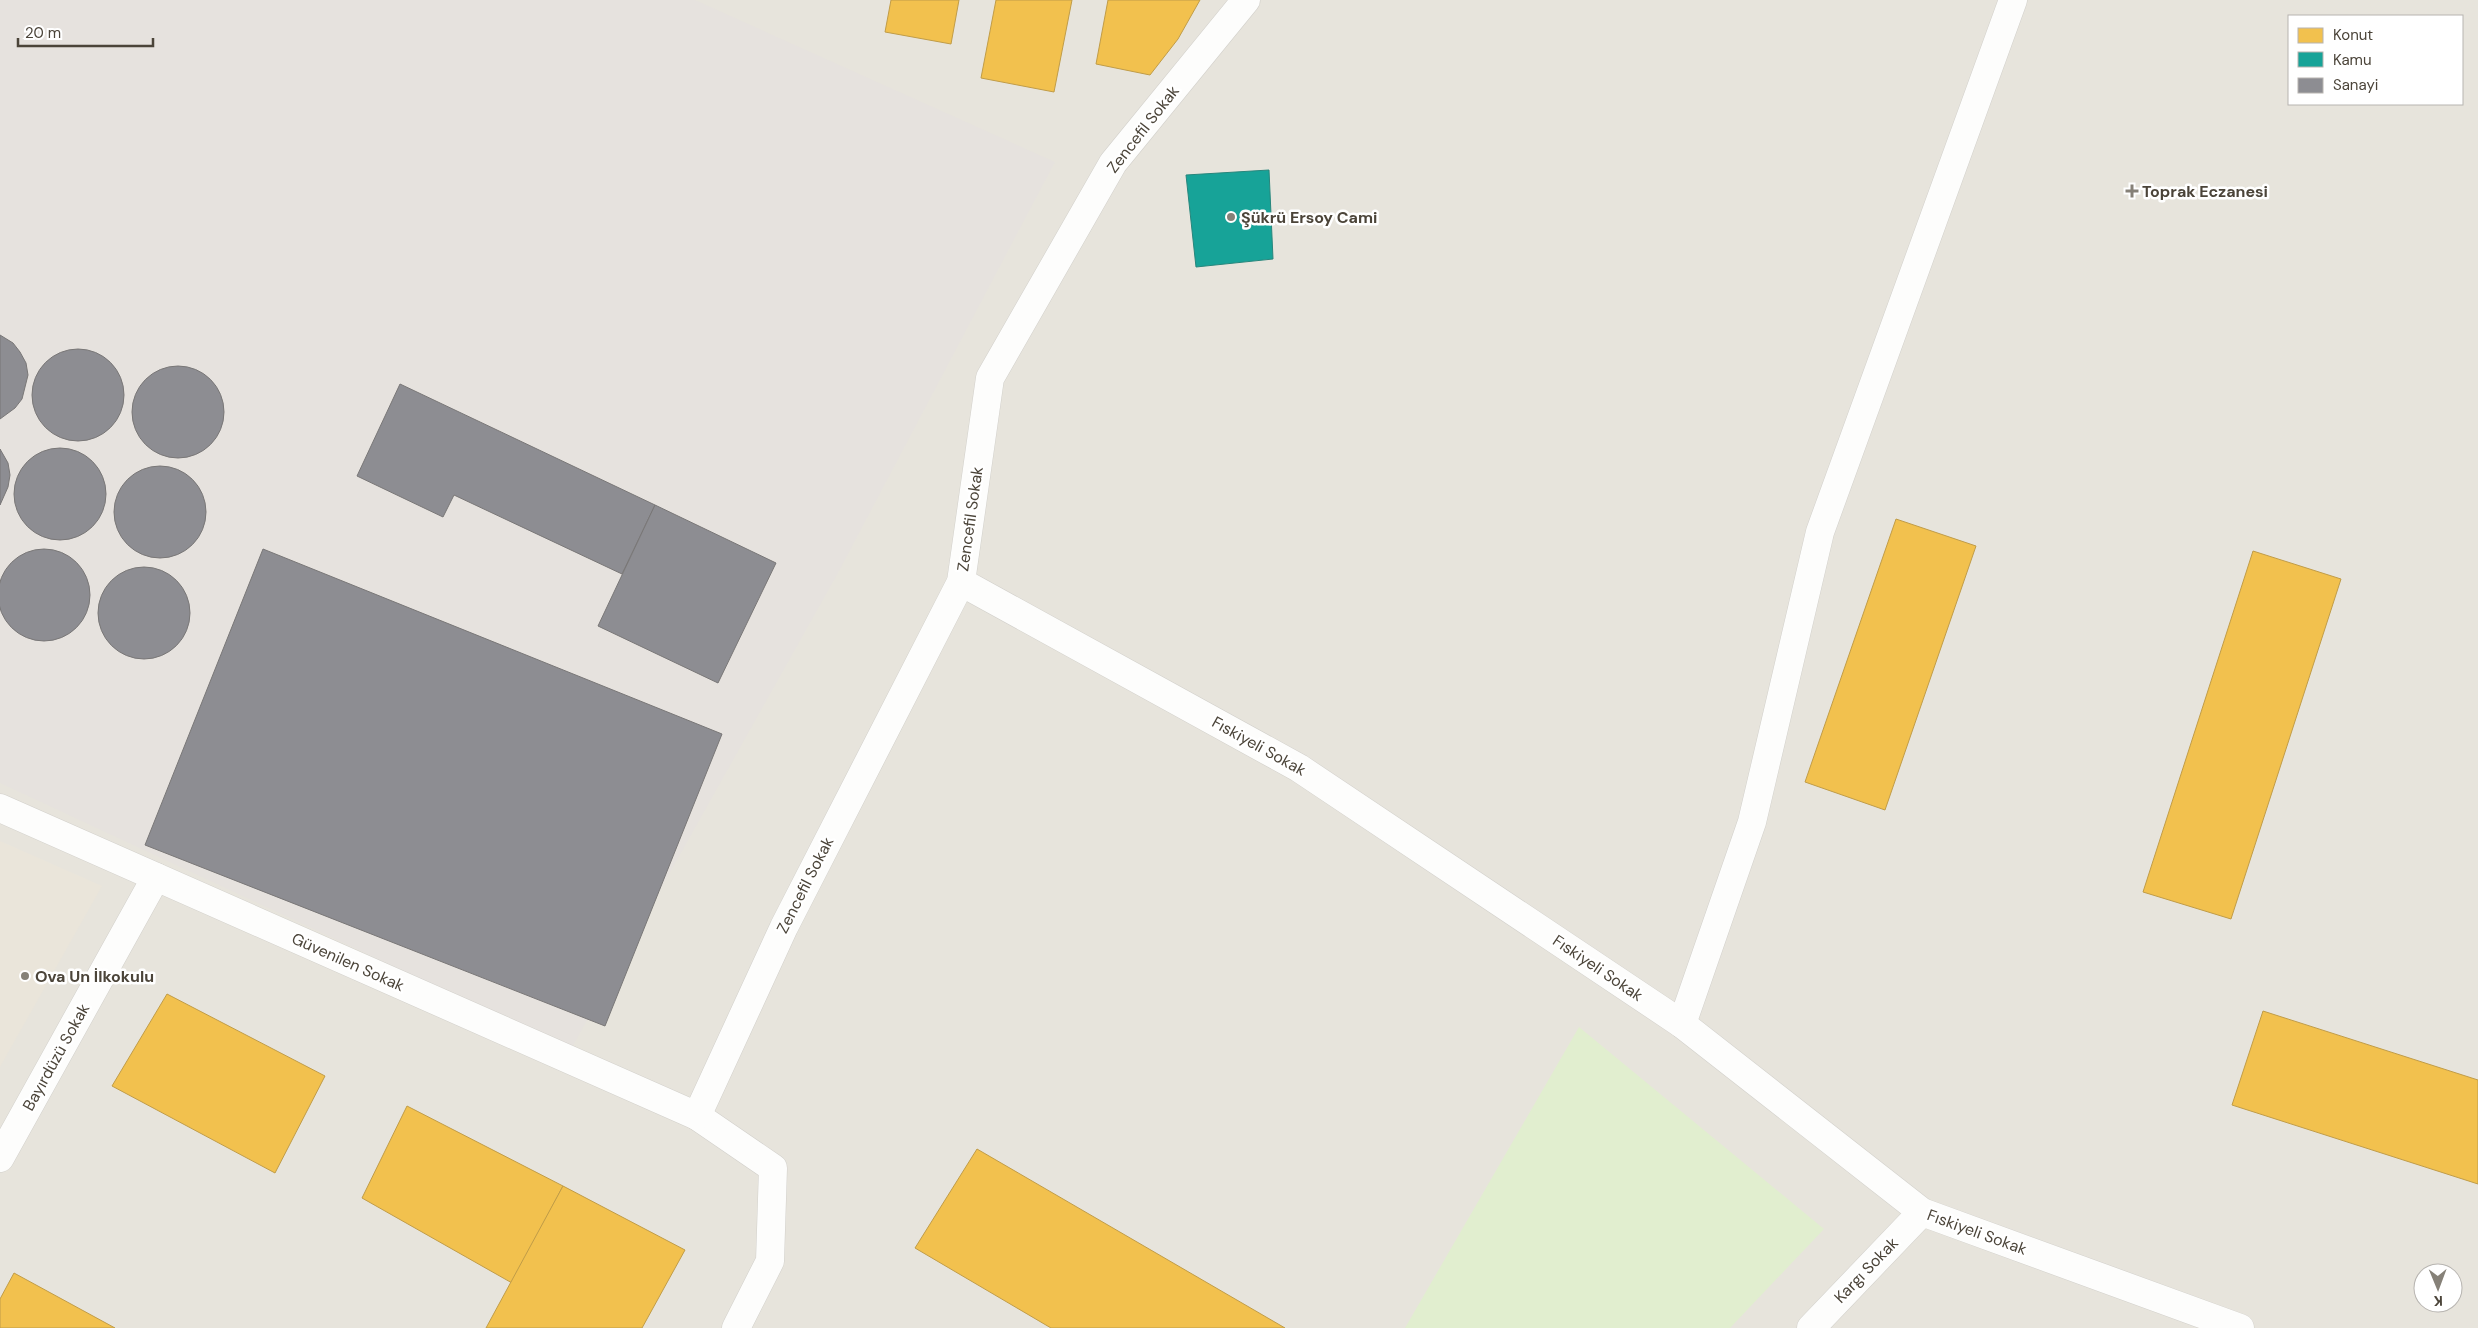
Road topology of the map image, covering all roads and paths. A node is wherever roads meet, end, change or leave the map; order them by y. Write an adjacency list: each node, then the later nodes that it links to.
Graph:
1 (1246, 0): 3 (street, Zencefil Sokak)
2 (2013, 0): 6 (street)
3 (961, 582): 6 (street, Fıskiyeli Sokak); 7 (street, Zencefil Sokak)
4 (0, 808): 5 (street, Güvenilen Sokak)
5 (156, 877): 7 (street, Güvenilen Sokak); 8 (street, Bayırdüzü Sokak)
6 (1682, 1024): 9 (street, Fıskiyeli Sokak)
7 (697, 1116): 10 (street, Güvenilen Sokak)
8 (0, 1158)
9 (1922, 1212): 11 (street, Kargı Sokak); 12 (street, Fıskiyeli Sokak)
10 (736, 1328)
11 (1811, 1328)
12 (2240, 1328)

